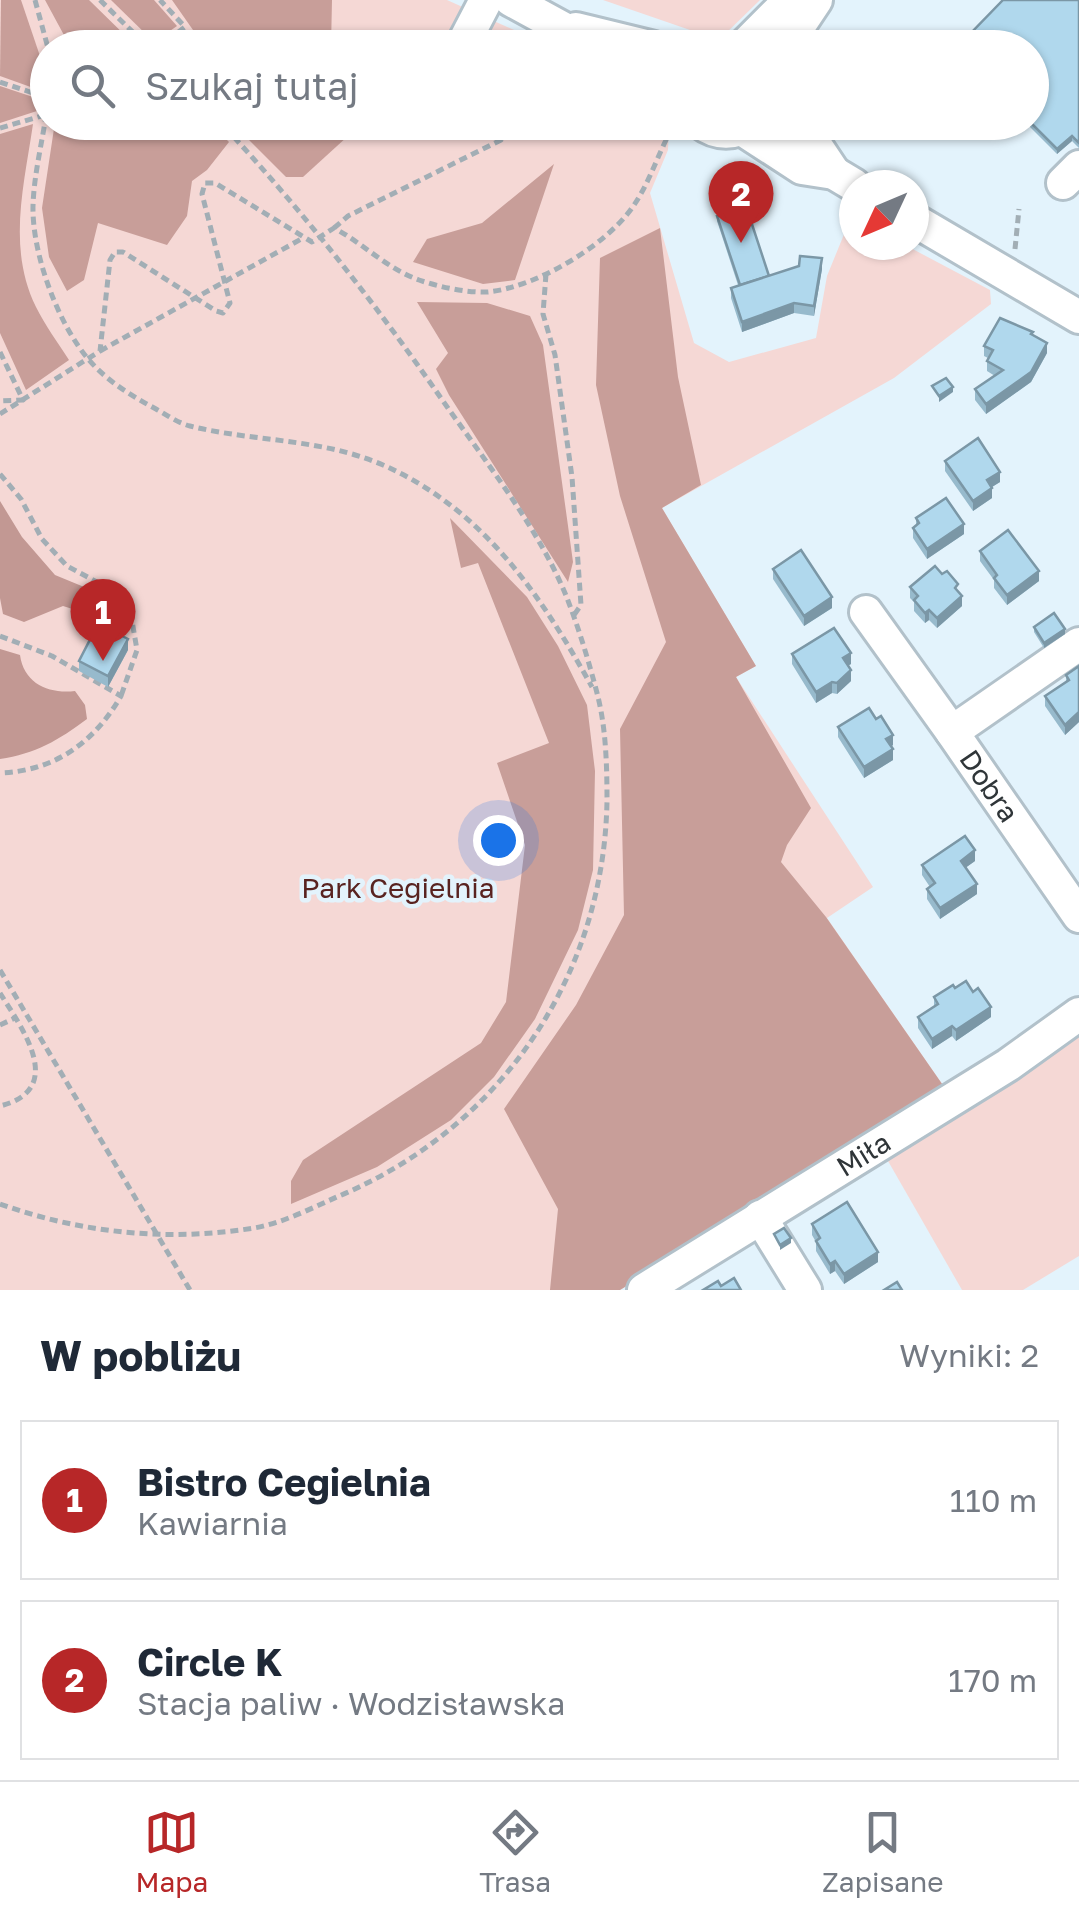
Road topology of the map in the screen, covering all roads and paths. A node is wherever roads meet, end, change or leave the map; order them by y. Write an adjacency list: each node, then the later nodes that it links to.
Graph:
1 (35, 0): 9 (path)
2 (100, 0): 10 (path)
3 (160, 0): 11 (path)
4 (486, 0): 12 (street)
5 (511, 0): 8 (street)
6 (790, 0): 15 (street)
7 (816, 0): 16 (street)
8 (566, 28): 13 (street); 14 (street)
9 (43, 30)
10 (131, 30)
11 (181, 30)
12 (471, 30)
13 (569, 30)
14 (575, 30)
15 (760, 30)
16 (796, 30)
17 (0, 82): 18 (path)
18 (30, 93)
19 (30, 119): 20 (path)
20 (0, 128)
21 (43, 140): 41 (path)
22 (236, 140): 32 (path)
23 (501, 140): 30 (path)
24 (677, 140): 35 (path)
25 (765, 140): 28 (street)
26 (808, 140): 27 (street)
27 (839, 173)
28 (839, 178)
29 (1019, 208): 34 (path)
30 (334, 228): 32 (path); 35 (path)
31 (929, 229): 34 (street)
32 (321, 236): 33 (path); 47 (path)
33 (303, 238): 36 (path); 36 (path)
34 (1000, 271): 38 (street)
35 (546, 274): 47 (path)
36 (224, 281): 37 (path); 37 (path)
37 (194, 297): 39 (path); 39 (path)
38 (1079, 317)
39 (100, 351): 41 (path)
40 (0, 352): 42 (path)
41 (88, 359): 42 (path); 51 (path)
42 (23, 400): 43 (path); 44 (path)
43 (0, 401)
44 (1, 415)
45 (0, 474): 50 (path)
46 (866, 612): 52 (street)
47 (573, 617): 51 (path)
48 (0, 636): 50 (path)
49 (1079, 644): 52 (street, Dobra)
50 (120, 696): 53 (path)
51 (598, 698): 63 (path)
52 (952, 732): 54 (street, Dobra)
53 (0, 773)
54 (1079, 916)
55 (0, 970): 63 (path)
56 (0, 993): 58 (path)
57 (1079, 1014): 62 (street, Miła)
58 (15, 1018): 59 (path); 60 (path)
59 (0, 1025)
60 (0, 1106)
61 (0, 1204): 63 (path)
62 (760, 1218): 65 (street, Miła); 66 (street)
63 (156, 1234): 64 (path)
64 (190, 1290)
65 (644, 1290)
66 (805, 1290)

